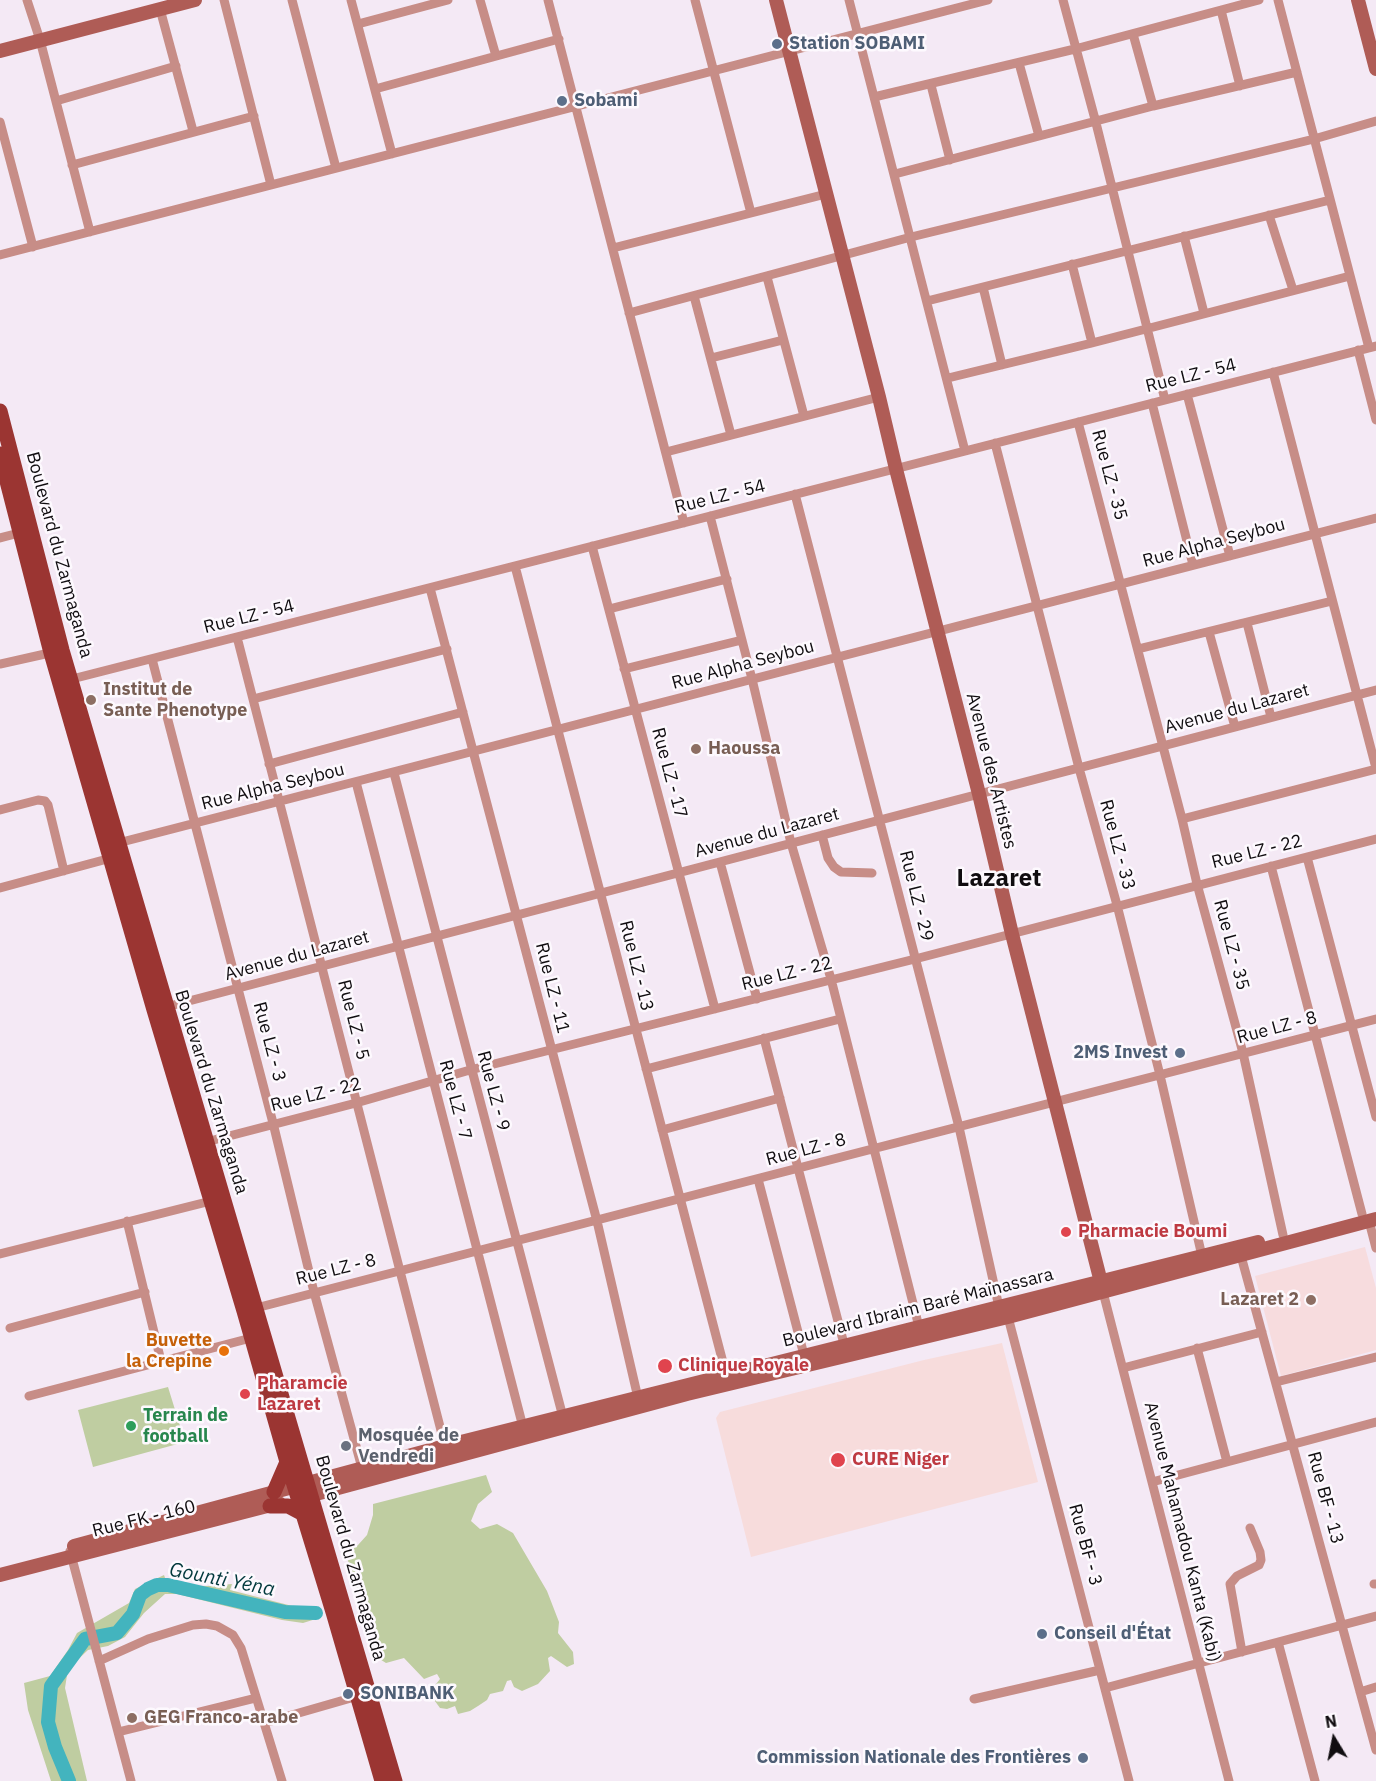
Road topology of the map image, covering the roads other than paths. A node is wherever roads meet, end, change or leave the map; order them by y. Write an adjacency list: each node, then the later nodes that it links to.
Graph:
1 (27, 0): 23 (street)
2 (195, 0): 17 (main road)
3 (224, 0): 40 (street)
4 (292, 0): 50 (street)
5 (351, 0): 19 (street)
6 (447, 0): 19 (street)
7 (480, 0): 27 (street)
8 (548, 0): 22 (street)
9 (695, 0): 31 (street)
10 (776, 0): 26 (main road, Avenue des Artistes)
11 (849, 0): 20 (street)
12 (988, 0): 20 (street)
13 (1063, 0): 24 (street)
14 (1259, 0): 18 (street)
15 (1278, 0): 32 (street)
16 (1358, 0): 30 (main road)
17 (160, 9): 23 (main road); 29 (street)
18 (1221, 10): 21 (street); 34 (street)
19 (358, 24): 35 (street)
20 (858, 34): 26 (street); 36 (street)
21 (1133, 34): 24 (street); 39 (street)
22 (559, 39): 27 (street); 38 (street)
23 (40, 40): 25 (main road); 37 (street)
24 (1075, 49): 28 (street); 43 (street)
25 (0, 51)
26 (789, 51): 31 (street); 54 (main road, Avenue des Artistes)
27 (496, 56): 35 (street)
28 (1018, 63): 33 (street); 45 (street)
29 (176, 66): 37 (street); 44 (street)
30 (1376, 69)
31 (713, 71): 38 (street); 56 (street)
32 (1297, 72): 34 (street); 46 (street)
33 (931, 85): 36 (street); 48 (street)
34 (1240, 86): 39 (street)
35 (375, 89): 47 (street)
36 (874, 97): 51 (street)
37 (56, 101): 49 (street)
38 (576, 106): 47 (street); 62 (street)
39 (1153, 106): 43 (street)
40 (254, 116): 44 (street); 52 (street)
41 (1376, 121): 46 (street)
42 (0, 122): 61 (street)
43 (1096, 123): 45 (street); 53 (street)
44 (193, 131): 49 (street)
45 (1039, 136): 48 (street)
46 (1314, 139): 53 (street); 55 (street)
47 (392, 154): 50 (street)
48 (950, 160): 51 (street)
49 (72, 165): 58 (street)
50 (336, 168): 52 (street)
51 (895, 174): 60 (street)
52 (271, 185): 58 (street)
53 (1113, 188): 60 (street); 63 (street)
54 (826, 194): 56 (street); 65 (main road, Avenue des Artistes)
55 (1330, 200): 57 (street); 67 (street)
56 (751, 213): 62 (street)
57 (1269, 215): 59 (street); 70 (street)
58 (90, 232): 61 (street)
59 (1184, 236): 63 (street); 74 (street)
60 (911, 237): 65 (street); 72 (street)
61 (33, 247): 64 (street)
62 (612, 248): 73 (street)
63 (1127, 250): 66 (street); 75 (street)
64 (0, 255)
65 (842, 256): 68 (street); 85 (main road, Avenue des Artistes)
66 (1072, 264): 69 (street); 77 (street)
67 (1350, 276): 70 (street); 78 (street)
68 (766, 277): 71 (street); 76 (street)
69 (983, 287): 72 (street); 81 (street)
70 (1293, 290): 74 (street)
71 (694, 296): 73 (street); 80 (street)
72 (927, 301): 83 (street)
73 (629, 313): 95 (street)
74 (1204, 313): 75 (street)
75 (1146, 328): 77 (street); 86 (street)
76 (783, 340): 80 (street); 89 (street)
77 (1092, 343): 81 (street)
78 (1372, 347): 79 (street, Rue LZ - 54)
79 (1358, 350): 82 (street, Rue LZ - 54); 90 (street)
80 (711, 358): 92 (street)
81 (1002, 365): 83 (street)
82 (1273, 372): 84 (street, Rue LZ - 54); 103 (street)
83 (948, 378): 94 (street)
84 (1187, 394): 86 (street, Rue LZ - 54); 106 (street)
85 (879, 397): 89 (street); 97 (main road, Avenue des Artistes)
86 (1165, 400): 87 (street, Rue LZ - 54)
87 (1152, 403): 91 (street, Rue LZ - 54); 107 (street)
88 (0, 411): 122 (main road, Boulevard du Zarmaganda)
89 (804, 416): 92 (street)
90 (1376, 420)
91 (1078, 422): 93 (street, Rue LZ - 54); 110 (street, Rue LZ - 35)
92 (731, 435): 95 (street)
93 (995, 443): 94 (street, Rue LZ - 54); 113 (street, Rue LZ - 33)
94 (965, 451): 97 (street, Rue LZ - 54)
95 (666, 452): 101 (street)
96 (0, 453): 102 (main road, Boulevard du Zarmaganda)
97 (896, 469): 98 (street, Rue LZ - 54); 116 (main road, Avenue des Artistes)
98 (795, 494): 99 (street, Rue LZ - 54); 123 (street, Rue LZ - 29)
99 (710, 516): 101 (street, Rue LZ - 54); 109 (street)
100 (1376, 518): 103 (street, Rue Alpha Seybou)
101 (684, 523): 105 (street, Rue LZ - 54)
102 (19, 533): 104 (street); 122 (main road, Boulevard du Zarmaganda)
103 (1315, 534): 106 (street, Rue Alpha Seybou); 112 (street)
104 (0, 538)
105 (592, 546): 108 (street, Rue LZ - 54); 114 (street, Rue LZ - 17)
106 (1230, 556): 107 (street, Rue Alpha Seybou)
107 (1193, 565): 110 (street, Rue Alpha Seybou)
108 (515, 566): 111 (street, Rue LZ - 54); 136 (street, Rue LZ - 13)
109 (727, 579): 114 (street); 119 (street)
110 (1121, 584): 113 (street, Rue Alpha Seybou); 121 (street, Rue LZ - 35)
111 (430, 588): 118 (street, Rue LZ - 54); 120 (street, Rue LZ - 11)
112 (1332, 601): 115 (street); 130 (street)
113 (1037, 606): 116 (street, Rue Alpha Seybou); 140 (street, Rue LZ - 33)
114 (609, 609): 126 (street, Rue LZ - 17)
115 (1247, 623): 117 (street); 134 (street)
116 (938, 632): 123 (street, Rue Alpha Seybou); 144 (main road, Avenue des Artistes)
117 (1209, 632): 121 (street); 135 (street)
118 (237, 637): 124 (street, Rue LZ - 54); 131 (street, Rue LZ - 5)
119 (742, 640): 126 (street); 128 (street)
120 (447, 649): 131 (street); 133 (street, Rue LZ - 11)
121 (1138, 650): 137 (street, Rue LZ - 35)
122 (56, 651): 125 (street); 127 (main road, Boulevard du Zarmaganda); 155 (main road, Boulevard du Zarmaganda)
123 (838, 657): 128 (street, Rue Alpha Seybou); 148 (street, Rue LZ - 29)
124 (152, 659): 127 (street, Rue LZ - 54); 149 (street, Rue LZ - 3)
125 (0, 664)
126 (624, 669): 132 (street, Rue LZ - 17)
127 (72, 679): 152 (main road, Boulevard du Zarmaganda)
128 (752, 679): 132 (street, Rue Alpha Seybou); 153 (street)
129 (1376, 690): 130 (street, Avenue du Lazaret)
130 (1357, 695): 134 (street, Avenue du Lazaret); 141 (street)
131 (253, 699): 139 (street, Rue LZ - 5)
132 (635, 710): 136 (street, Rue Alpha Seybou); 159 (street, Rue LZ - 17)
133 (463, 712): 138 (street, Rue LZ - 11); 139 (street)
134 (1271, 717): 135 (street, Avenue du Lazaret)
135 (1235, 727): 137 (street, Avenue du Lazaret)
136 (558, 730): 138 (street, Rue Alpha Seybou); 163 (street, Rue LZ - 13)
137 (1163, 746): 140 (street, Avenue du Lazaret); 147 (street, Rue LZ - 35)
138 (474, 751): 142 (street, Rue Alpha Seybou); 165 (street, Rue LZ - 11)
139 (269, 764): 145 (street, Rue LZ - 5)
140 (1078, 768): 144 (street, Avenue du Lazaret); 164 (street, Rue LZ - 33)
141 (1376, 768): 147 (street)
142 (394, 772): 143 (street, Rue Alpha Seybou); 167 (street, Rue LZ - 9)
143 (356, 782): 145 (street, Rue Alpha Seybou); 168 (street, Rue LZ - 7)
144 (980, 794): 148 (street, Avenue du Lazaret); 166 (main road, Avenue des Artistes)
145 (280, 802): 149 (street, Rue Alpha Seybou); 170 (street, Rue LZ - 5)
146 (0, 810): 158 (street)
147 (1182, 819): 161 (street, Rue LZ - 35)
148 (880, 820): 150 (street, Avenue du Lazaret); 169 (street, Rue LZ - 29)
149 (196, 824): 152 (street, Rue Alpha Seybou); 172 (street, Rue LZ - 3)
150 (822, 835): 153 (street, Avenue du Lazaret); 160 (street)
151 (1376, 839): 154 (street, Rue LZ - 22)
152 (118, 843): 174 (main road, Boulevard du Zarmaganda)
153 (791, 843): 156 (street, Avenue du Lazaret); 171 (street)
154 (1307, 857): 157 (street, Rue LZ - 22); 178 (street)
155 (111, 858): 158 (street); 200 (main road, Boulevard du Zarmaganda)
156 (720, 862): 159 (street, Avenue du Lazaret); 173 (street)
157 (1271, 866): 161 (street, Rue LZ - 22); 180 (street)
158 (64, 871): 162 (street)
159 (679, 873): 163 (street, Avenue du Lazaret); 175 (street, Rue LZ - 17)
160 (872, 873)
161 (1197, 884): 164 (street, Rue LZ - 22); 183 (street, Rue LZ - 35)
162 (0, 888)
163 (600, 894): 165 (street, Avenue du Lazaret); 179 (street, Rue LZ - 13)
164 (1117, 906): 166 (street, Rue LZ - 22); 186 (street, Rue LZ - 33)
165 (516, 915): 167 (street, Avenue du Lazaret); 182 (street, Rue LZ - 11)
166 (1012, 934): 169 (street, Rue LZ - 22); 190 (main road, Avenue des Artistes)
167 (437, 936): 168 (street, Avenue du Lazaret); 185 (street, Rue LZ - 9)
168 (398, 946): 170 (street, Avenue du Lazaret); 187 (street, Rue LZ - 7)
169 (915, 959): 171 (street, Rue LZ - 22); 193 (street, Rue LZ - 29)
170 (322, 966): 172 (street, Avenue du Lazaret); 189 (street, Rue LZ - 5)
171 (831, 979): 173 (street, Rue LZ - 22); 176 (street)
172 (238, 988): 174 (street, Avenue du Lazaret); 192 (street, Rue LZ - 3)
173 (757, 999): 175 (street, Rue LZ - 22)
174 (166, 1007): 195 (main road, Boulevard du Zarmaganda)
175 (715, 1009): 179 (street, Rue LZ - 22)
176 (840, 1019): 181 (street); 196 (street)
177 (1376, 1019): 178 (street, Rue LZ - 8)
178 (1352, 1025): 180 (street, Rue LZ - 8); 191 (street)
179 (635, 1029): 182 (street, Rue LZ - 22); 184 (street, Rue LZ - 13)
180 (1315, 1035): 183 (street, Rue LZ - 8); 201 (street)
181 (764, 1038): 184 (street); 188 (street)
182 (551, 1050): 185 (street, Rue LZ - 22); 203 (street, Rue LZ - 11)
183 (1243, 1053): 186 (street, Rue LZ - 8); 204 (street, Rue LZ - 35)
184 (646, 1069): 194 (street, Rue LZ - 13)
185 (470, 1070): 187 (street, Rue LZ - 22); 205 (street, Rue LZ - 9)
186 (1160, 1075): 190 (street, Rue LZ - 8); 209 (street, Rue LZ - 33)
187 (433, 1082): 189 (street, Rue LZ - 22); 207 (street, Rue LZ - 7)
188 (780, 1098): 194 (street); 197 (street)
189 (356, 1103): 192 (street, Rue LZ - 22); 211 (street, Rue LZ - 5)
190 (1055, 1103): 193 (street, Rue LZ - 8); 212 (main road, Avenue des Artistes)
191 (1376, 1117)
192 (273, 1123): 195 (street, Rue LZ - 22); 214 (street, Rue LZ - 3)
193 (959, 1127): 196 (street, Rue LZ - 8); 216 (street, Rue LZ - 29)
194 (662, 1130): 199 (street, Rue LZ - 13)
195 (206, 1142): 215 (main road, Boulevard du Zarmaganda)
196 (874, 1148): 197 (street, Rue LZ - 8); 217 (street)
197 (798, 1169): 198 (street, Rue LZ - 8); 221 (street)
198 (758, 1179): 199 (street, Rue LZ - 8); 223 (street)
199 (680, 1199): 203 (street, Rue LZ - 8); 227 (street, Rue LZ - 13)
200 (211, 1201): 202 (street); 215 (main road, Boulevard du Zarmaganda)
201 (1371, 1216): 204 (main road, Boulevard Ibraim Baré Maïnassara); 206 (street); 210 (main road, Boulevard Ibraim Baré Maïnassara)
202 (127, 1221): 208 (street); 213 (street)
203 (597, 1221): 205 (street, Rue LZ - 8); 230 (street, Rue LZ - 11)
204 (1283, 1235): 209 (main road, Boulevard Ibraim Baré Maïnassara)
205 (516, 1242): 207 (street, Rue LZ - 8); 231 (street, Rue LZ - 9)
206 (1376, 1248)
207 (478, 1252): 211 (street, Rue LZ - 8); 233 (street, Rue LZ - 7)
208 (0, 1254)
209 (1202, 1256): 212 (main road, Boulevard Ibraim Baré Maïnassara)
210 (1241, 1256): 212 (main road, Boulevard Ibraim Baré Maïnassara); 219 (street, Rue BF - 13)
211 (400, 1272): 214 (street, Rue LZ - 8); 235 (street, Rue LZ - 5)
212 (1102, 1287): 216 (main road, Boulevard Ibraim Baré Maïnassara); 226 (street, Avenue Mahamadou Kanta (Kabi))
213 (145, 1292): 218 (street); 225 (street)
214 (314, 1292): 215 (street, Rue LZ - 8); 238 (street, Rue LZ - 3)
215 (250, 1310): 220 (main road, Boulevard du Zarmaganda); 240 (main road, Boulevard du Zarmaganda)
216 (1004, 1312): 217 (main road, Boulevard Ibraim Baré Maïnassara); 240 (main road, Boulevard Ibraim Baré Maïnassara); 253 (street, Rue BF - 3)
217 (919, 1327): 221 (main road, Boulevard Ibraim Baré Maïnassara)
218 (10, 1328)
219 (1262, 1332): 222 (street); 228 (street, Rue BF - 13)
220 (251, 1338): 225 (street); 236 (main road, Boulevard du Zarmaganda)
221 (844, 1344): 223 (main road, Boulevard Ibraim Baré Maïnassara)
222 (1197, 1348): 226 (street); 237 (street)
223 (804, 1355): 227 (main road, Boulevard Ibraim Baré Maïnassara)
224 (1376, 1357): 228 (street)
225 (161, 1360): 229 (street)
226 (1123, 1368): 239 (street, Avenue Mahamadou Kanta (Kabi))
227 (726, 1374): 230 (main road, Boulevard Ibraim Baré Maïnassara)
228 (1276, 1382): 234 (street, Rue BF - 13)
229 (29, 1396)
230 (638, 1398): 231 (main road, Boulevard Ibraim Baré Maïnassara)
231 (563, 1417): 233 (main road, Boulevard Ibraim Baré Maïnassara)
232 (1376, 1422): 234 (street)
233 (523, 1427): 235 (main road, Boulevard Ibraim Baré Maïnassara)
234 (1293, 1444): 237 (street); 248 (street, Rue BF - 13)
235 (445, 1446): 238 (main road, Boulevard Ibraim Baré Maïnassara)
236 (286, 1462): 240 (main road, Boulevard du Zarmaganda); 241 (main road)
237 (1227, 1462): 239 (street)
238 (362, 1468): 240 (main road, Boulevard Ibraim Baré Maïnassara)
239 (1152, 1482): 252 (street, Avenue Mahamadou Kanta (Kabi))
240 (303, 1491): 241 (main road, Rue FK - 160); 242 (main road, Boulevard du Zarmaganda); 263 (main road, Boulevard du Zarmaganda)
241 (272, 1499): 242 (main road); 244 (main road, Rue FK - 160)
242 (303, 1514): 257 (main road, Boulevard du Zarmaganda)
243 (1250, 1528): 250 (street)
244 (70, 1552): 245 (main road, Rue FK - 160); 246 (main road, Rue FK - 160); 251 (street)
245 (0, 1566)
246 (0, 1575)
247 (1376, 1616): 248 (street)
248 (1342, 1625): 249 (street); 256 (street, Rue BF - 13)
249 (1278, 1642): 250 (street); 270 (street)
250 (1242, 1652): 252 (street)
251 (99, 1661): 258 (street); 261 (street)
252 (1198, 1664): 255 (street); 269 (street, Avenue Mahamadou Kanta (Kabi))
253 (1100, 1670): 255 (street, Rue BF - 3); 259 (street)
254 (1376, 1687): 256 (street)
255 (1105, 1688): 268 (street, Rue BF - 3)
256 (1360, 1692): 262 (street, Rue BF - 13)
257 (358, 1696): 260 (street); 263 (main road, Boulevard du Zarmaganda)
258 (256, 1698): 260 (street); 261 (street)
259 (974, 1699)
260 (264, 1723): 264 (street)
261 (118, 1732): 265 (street)
262 (1376, 1750)
263 (382, 1757): 266 (main road, Boulevard du Zarmaganda); 267 (main road, Boulevard du Zarmaganda)
264 (280, 1780)
265 (131, 1781)
266 (382, 1781)
267 (395, 1781)
268 (1129, 1781)
269 (1228, 1781)
270 (1314, 1781)

